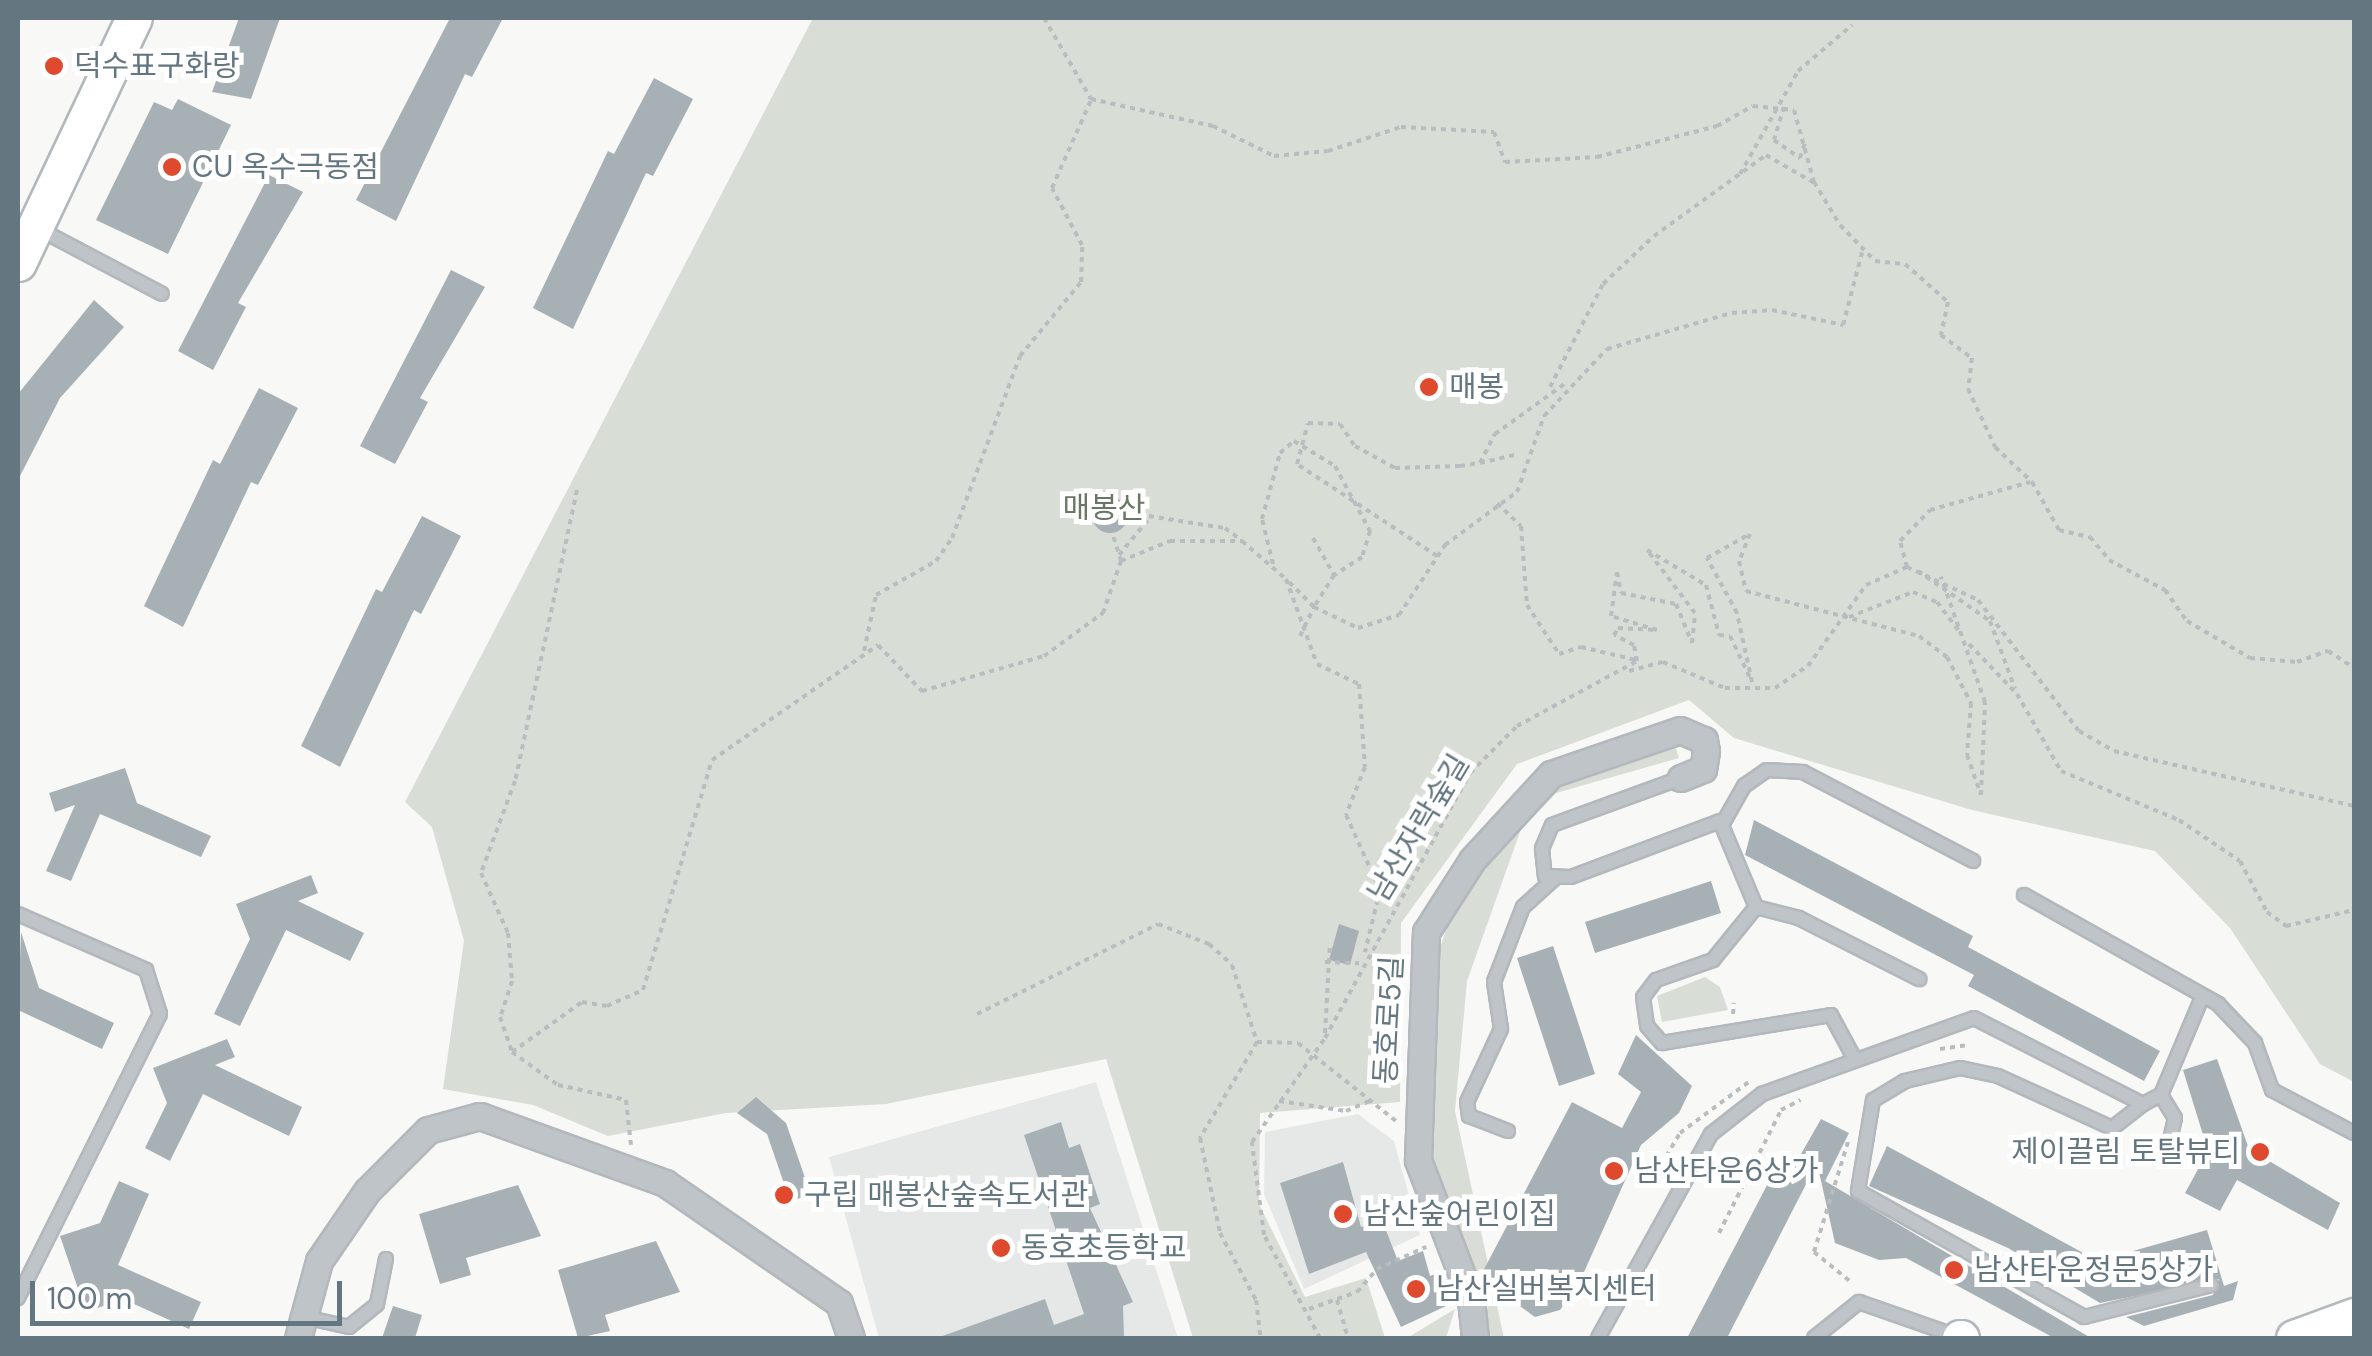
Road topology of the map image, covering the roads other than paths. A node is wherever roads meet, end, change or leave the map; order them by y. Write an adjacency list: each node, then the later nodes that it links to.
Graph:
1 (134, 18): 2 (main road)
2 (35, 226): 3 (main road); 4 (lane)
3 (18, 263)
4 (162, 294)
5 (1681, 778): 8 (lane); 26 (street, 동호로5길)
6 (1723, 823): 7 (lane); 8 (lane); 10 (lane)
7 (1974, 861)
8 (1556, 877): 17 (lane)
9 (2024, 895): 13 (lane)
10 (1756, 907): 12 (lane); 14 (lane)
11 (18, 914): 22 (lane)
12 (1919, 979)
13 (2201, 1000): 15 (lane); 18 (lane)
14 (1852, 1056): 16 (lane); 27 (lane)
15 (2161, 1095): 16 (lane); 19 (lane)
16 (2143, 1104): 21 (lane)
17 (1508, 1131)
18 (2354, 1133)
19 (2167, 1152)
20 (386, 1259): 24 (lane)
21 (2212, 1285)
22 (18, 1298)
23 (2354, 1316): 30 (main road)
24 (301, 1328): 25 (street)
25 (851, 1338)
26 (1474, 1338)
27 (1598, 1338)
28 (1814, 1338): 29 (lane)
29 (1961, 1338)
30 (2294, 1338)

